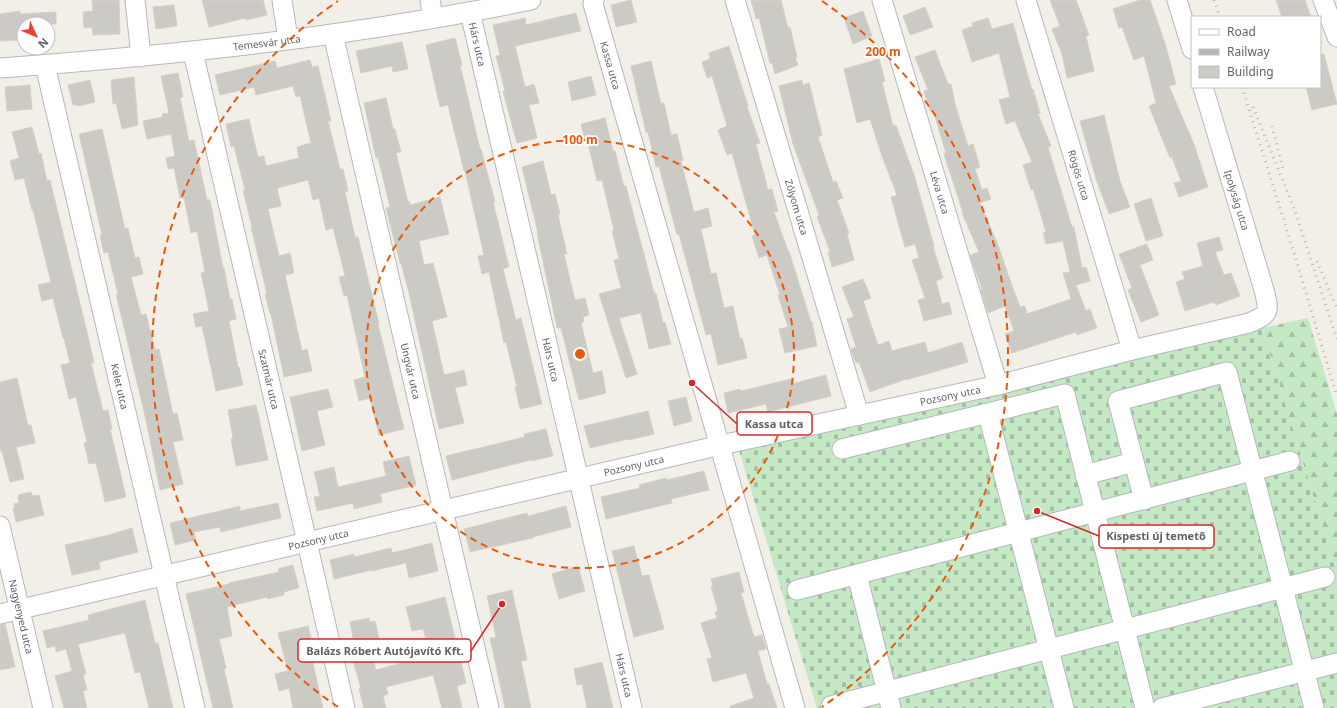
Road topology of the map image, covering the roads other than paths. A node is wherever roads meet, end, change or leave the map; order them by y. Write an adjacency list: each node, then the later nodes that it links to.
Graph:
1 (135, 0): 17 (street)
2 (282, 0): 14 (street)
3 (531, 0): 11 (street, Temesvár utca)
4 (594, 0): 26 (street, Kassa utca)
5 (735, 0): 25 (street, Zólyom utca)
6 (882, 0): 23 (street, Léva utca)
7 (1026, 0): 22 (street, Rögös utca)
8 (1178, 0): 15 (street)
9 (1323, 0): 13 (street)
10 (431, 9): 11 (street, Temesvár utca); 12 (street, Temesvár utca)
11 (470, 12): 32 (street, Hárs utca)
12 (333, 34): 14 (street, Temesvár utca); 34 (street, Ungvár utca)
13 (1337, 37)
14 (288, 39): 16 (street, Temesvár utca)
15 (1191, 46)
16 (193, 52): 17 (street, Temesvár utca); 38 (street, Szatmár utca)
17 (141, 57): 18 (street, Temesvár utca)
18 (45, 64): 19 (street, Temesvár utca); 39 (street, Kelet utca)
19 (0, 68)
20 (1204, 88): 21 (street, Ipolyság utca)
21 (1266, 313): 22 (street, Pozsony utca)
22 (1132, 350): 23 (street, Pozsony utca)
23 (998, 385): 25 (street, Pozsony utca)
24 (988, 414): 27 (street); 31 (street); 37 (street)
25 (859, 415): 26 (street, Pozsony utca)
26 (721, 445): 32 (street, Pozsony utca); 57 (street, Kassa utca)
27 (842, 449)
28 (1134, 462): 30 (street); 31 (street); 33 (street)
29 (1290, 462): 30 (street)
30 (1253, 471): 33 (street); 42 (street)
31 (1085, 475): 35 (street)
32 (578, 479): 34 (street, Pozsony utca); 56 (street, Hárs utca)
33 (1144, 500): 35 (street)
34 (443, 510): 38 (street, Pozsony utca); 55 (street, Ungvár utca)
35 (1095, 512): 37 (street); 46 (street)
36 (0, 526): 44 (street, Nagyenyed utca)
37 (1019, 532): 40 (street); 47 (street)
38 (307, 542): 39 (street, Pozsony utca); 54 (street, Szatmár utca)
39 (164, 575): 44 (street, Pozsony utca); 53 (street, Kelet utca)
40 (857, 575): 43 (street); 50 (street)
41 (1325, 577): 42 (street)
42 (1283, 588): 46 (street); 49 (street)
43 (797, 590)
44 (20, 610): 45 (street, Pozsony utca); 52 (street, Nagyenyed utca)
45 (0, 614)
46 (1125, 629): 47 (street); 59 (street)
47 (1049, 649): 50 (street); 58 (street)
48 (1337, 662): 49 (street)
49 (1304, 671): 60 (street); 61 (street)
50 (889, 700): 51 (street)
51 (831, 706)
52 (43, 708)
53 (195, 708)
54 (345, 708)
55 (489, 708)
56 (632, 708)
57 (795, 708)
58 (1064, 708)
59 (1146, 708)
60 (1162, 708)
61 (1314, 708)

